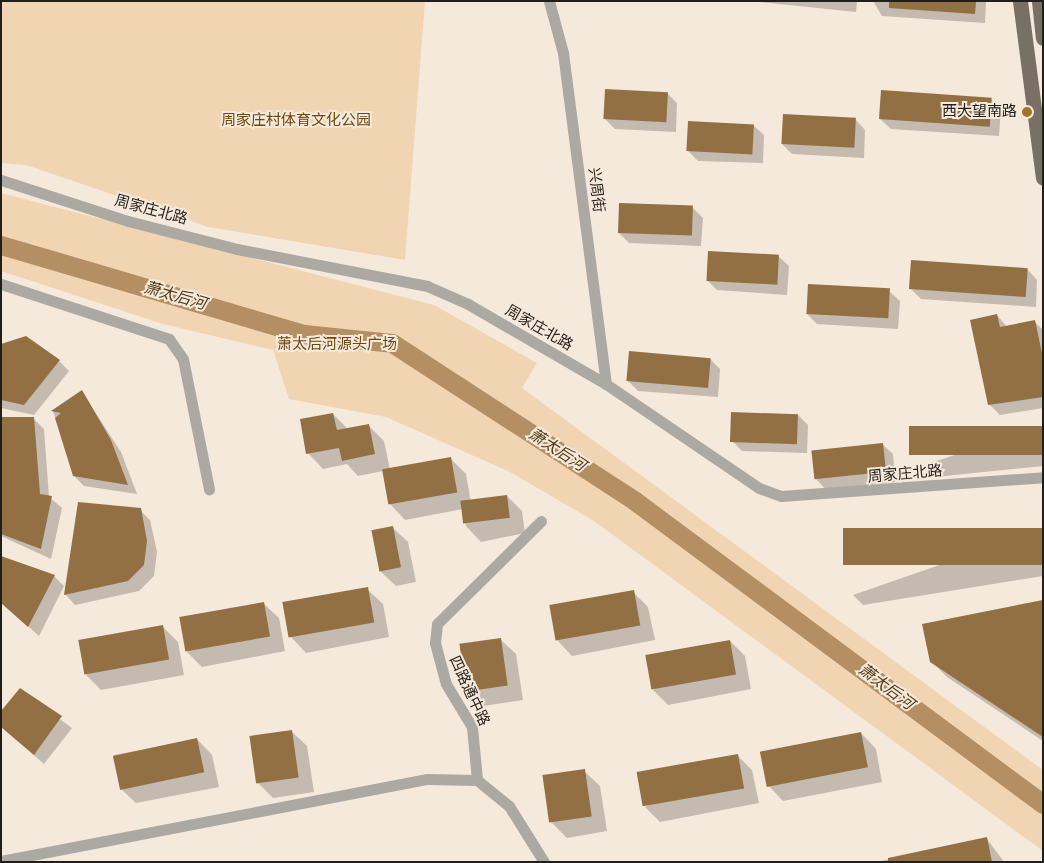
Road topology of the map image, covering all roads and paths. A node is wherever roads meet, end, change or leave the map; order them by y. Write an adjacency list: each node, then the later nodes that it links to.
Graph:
1 (549, 1): 8 (street, 兴周街)
2 (1020, 1): 5 (main road)
3 (1039, 1): 4 (main road)
4 (1043, 38)
5 (1043, 178)
6 (1, 180): 8 (street, 周家庄北路)
7 (1, 284): 10 (street)
8 (606, 384): 9 (street, 周家庄北路)
9 (1043, 478)
10 (209, 489)
11 (541, 521): 12 (street, 四路通中路)
12 (477, 780): 13 (street); 14 (street)
13 (1, 861)
14 (544, 862)

